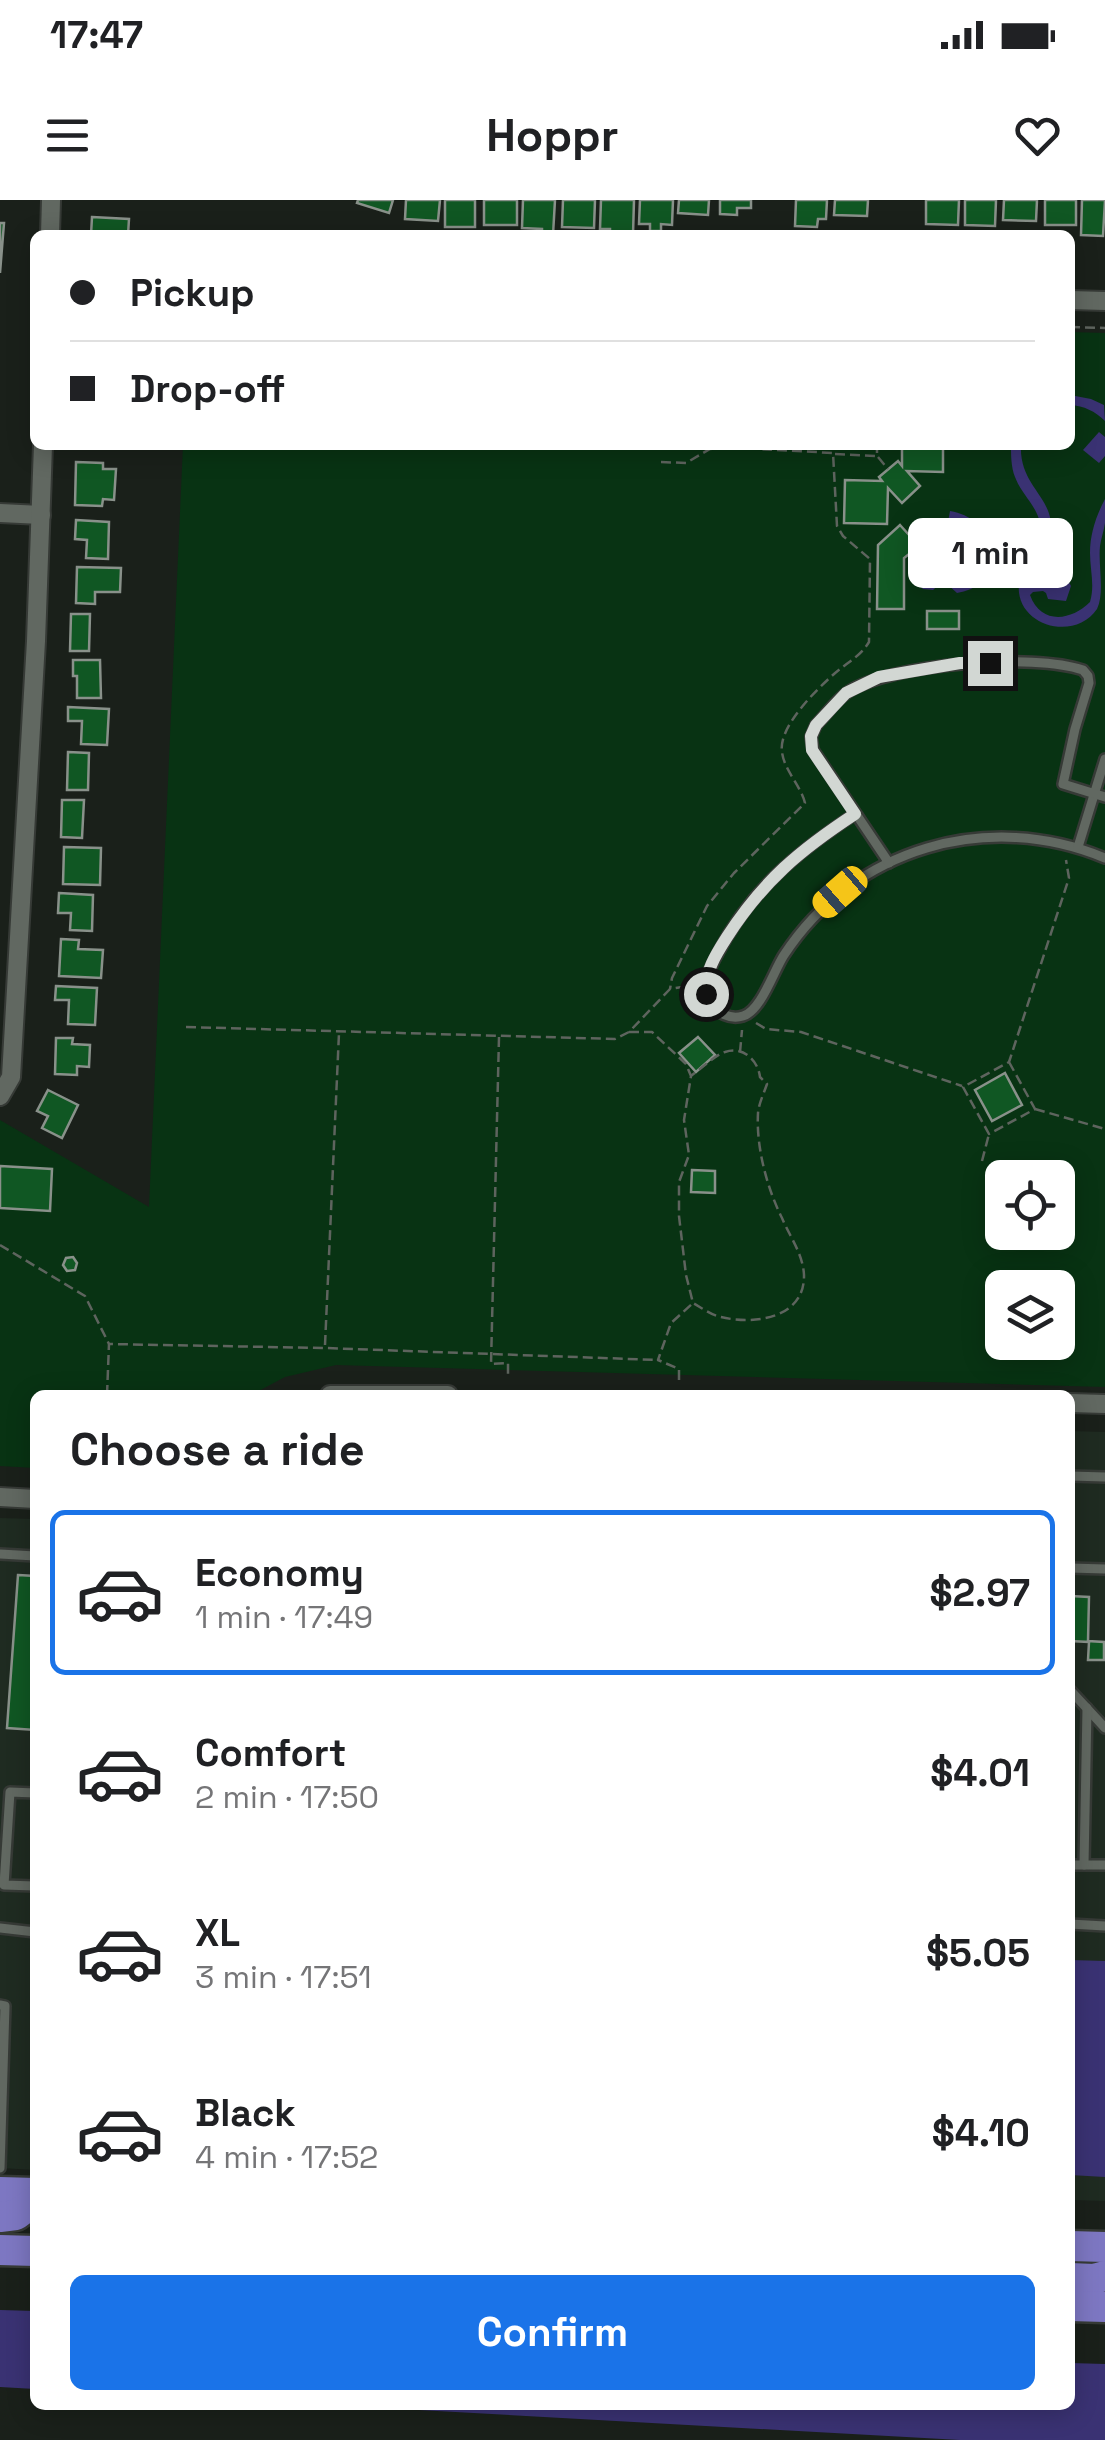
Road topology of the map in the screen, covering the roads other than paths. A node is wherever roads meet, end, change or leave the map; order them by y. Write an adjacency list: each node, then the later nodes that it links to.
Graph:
1 (51, 200): 2 (street)
2 (50, 230)
3 (1075, 300): 4 (street)
4 (1105, 301)
5 (43, 450): 7 (street)
6 (0, 513): 7 (street)
7 (40, 515): 14 (street)
8 (1105, 760): 9 (lane)
9 (1100, 795): 10 (lane); 11 (lane)
10 (855, 814): 13 (lane); 13 (lane)
11 (1078, 847): 12 (lane); 13 (lane)
12 (1105, 858)
13 (889, 863)
14 (0, 1096)
15 (1075, 1404): 16 (street)
16 (1105, 1404)
17 (1075, 1476): 18 (lane)
18 (1105, 1477)
19 (0, 1497): 20 (street)
20 (30, 1499)
21 (0, 1554): 22 (lane)
22 (30, 1556)
23 (1075, 1568): 24 (lane)
24 (1105, 1570)
25 (1075, 1695): 26 (lane)
26 (1087, 1708): 27 (lane); 30 (lane)
27 (1105, 1728)
28 (30, 1793): 32 (lane)
29 (1075, 1865): 30 (lane)
30 (1084, 1865): 31 (lane)
31 (1105, 1866)
32 (30, 1886)
33 (1075, 1924): 34 (lane)
34 (1105, 1926)
35 (0, 1928): 36 (lane)
36 (30, 1931)
37 (0, 2006): 38 (lane)
38 (1, 2131): 39 (lane)
39 (0, 2168)
40 (0, 2192): 41 (highway)
41 (30, 2194)
42 (30, 2205): 43 (highway)
43 (0, 2217)
44 (1075, 2246): 45 (highway)
45 (1105, 2247)
46 (0, 2250): 47 (highway)
47 (30, 2252)
48 (1105, 2276): 49 (highway)
49 (1075, 2278)
50 (1075, 2306): 51 (highway)
51 (1105, 2307)

